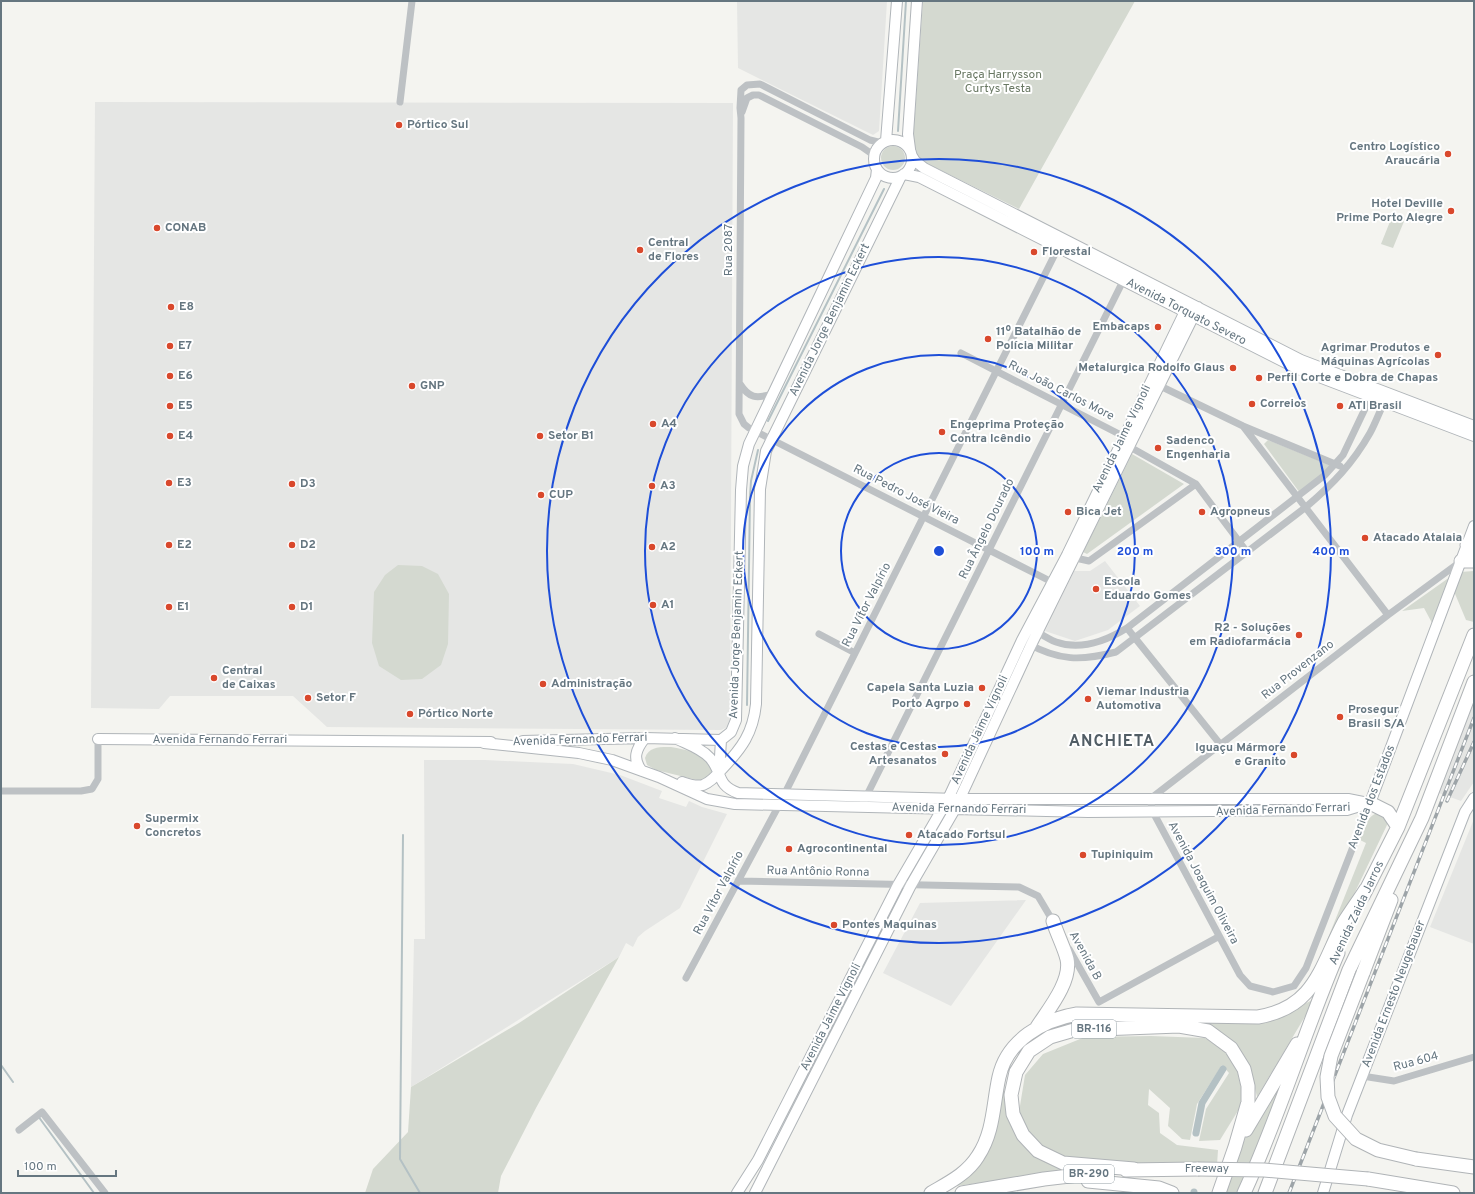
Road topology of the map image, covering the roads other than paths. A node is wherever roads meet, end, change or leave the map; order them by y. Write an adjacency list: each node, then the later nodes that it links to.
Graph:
1 (412, 1): 4 (street)
2 (897, 1): 6 (street)
3 (916, 1): 7 (street)
4 (400, 102)
5 (741, 118): 6 (street, Rua 2087); 8 (street); 16 (street, Rua 2087)
6 (884, 142): 7 (street); 8 (street)
7 (911, 152): 9 (street); 10 (street, Avenida Torquato Severo)
8 (876, 165): 9 (street); 19 (street, Avenida Jorge Benjamin Eckert)
9 (902, 175): 10 (street, Avenida Torquato Severo); 28 (street, Avenida Jorge Benjamin Eckert)
10 (1060, 243): 11 (street, Avenida Torquato Severo); 15 (street, Rua Vítor Valpírio)
11 (1126, 276): 12 (street, Avenida Torquato Severo); 21 (street, Rua Ângelo Dourado)
12 (1187, 307): 13 (street, Avenida Torquato Severo); 17 (street, Avenida Jaime Vignoli)
13 (1196, 312): 17 (street, Avenida Jaime Vignoli); 18 (street, Avenida Torquato Severo)
14 (961, 353): 15 (street, Rua João Carlos More)
15 (996, 371): 21 (street, Rua João Carlos More); 35 (street, Rua Vítor Valpírio)
16 (740, 383): 19 (street); 25 (street, Rua 2087)
17 (1155, 384): 23 (street); 26 (street, Avenida Jaime Vignoli); 29 (street, Avenida Jaime Vignoli)
18 (1373, 392): 20 (street, Avenida Torquato Severo); 30 (street)
19 (772, 394): 25 (street, Avenida Jorge Benjamin Eckert)
20 (1387, 398): 22 (street, Avenida Torquato Severo); 31 (street)
21 (1062, 403): 26 (street, Rua João Carlos More); 39 (street, Rua Ângelo Dourado)
22 (1444, 420): 24 (street, Avenida Torquato Severo); 27 (street, Avenida Torquato Severo)
23 (1243, 426): 30 (street); 33 (street)
24 (1474, 426)
25 (752, 430): 28 (street, Rua Pedro José Vieira); 56 (street, Avenida Jorge Benjamin Eckert)
26 (1123, 436): 29 (street, Rua João Carlos More); 41 (street, Avenida Jaime Vignoli)
27 (1474, 436)
28 (771, 439): 35 (street, Rua Pedro José Vieira); 60 (street, Avenida Jorge Benjamin Eckert)
29 (1130, 446): 32 (street, Rua João Carlos More); 41 (street, Avenida Jaime Vignoli)
30 (1336, 464): 31 (street); 33 (street)
31 (1345, 469): 34 (street)
32 (1196, 484): 37 (street, Rua João Carlos More); 41 (street)
33 (1299, 496): 34 (street); 37 (street)
34 (1306, 507): 40 (street); 44 (street)
35 (923, 516): 39 (street, Rua Pedro José Vieira); 51 (street, Rua Vítor Valpírio)
36 (1474, 526): 38 (street, Avenida dos Estados)
37 (1239, 542): 40 (street, Rua João Carlos More); 45 (street)
38 (1470, 548): 42 (street, Avenida dos Estados)
39 (989, 550): 43 (street, Rua Pedro José Vieira); 64 (street, Rua Ângelo Dourado)
40 (1247, 552): 49 (street)
41 (1070, 557): 43 (street, Avenida Jaime Vignoli); 46 (street, Avenida Jaime Vignoli)
42 (1467, 561): 44 (street, Rua Provenzano); 70 (street, Avenida dos Estados)
43 (1052, 582): 46 (street, Avenida Jaime Vignoli)
44 (1388, 615): 58 (street, Rua Provenzano)
45 (1127, 628): 46 (street); 49 (street)
46 (1033, 630): 50 (street, Avenida Jaime Vignoli)
47 (819, 634): 51 (street)
48 (1474, 635): 79 (highway, Avenida Zaida Jarros)
49 (1135, 638): 50 (street); 58 (street)
50 (1026, 642): 66 (street, Avenida Jaime Vignoli); 67 (street, Avenida Jaime Vignoli)
51 (855, 653): 63 (street, Rua Vítor Valpírio)
52 (1474, 682): 78 (highway, Avenida Zaida Jarros)
53 (645, 738): 54 (street, Avenida Fernando Ferrari); 57 (street, Avenida Fernando Ferrari); 59 (street)
54 (675, 738): 56 (street, Avenida Fernando Ferrari); 60 (street, Avenida Fernando Ferrari)
55 (98, 739): 57 (street, Avenida Fernando Ferrari); 62 (street, Avenida Fernando Ferrari)
56 (721, 740): 60 (street)
57 (484, 742): 59 (street, Avenida Fernando Ferrari)
58 (1220, 744): 69 (street, Rua Provenzano)
59 (642, 770): 61 (street, Avenida Fernando Ferrari)
60 (719, 773): 61 (street, Avenida Jorge Benjamin Eckert); 63 (street, Avenida Fernando Ferrari)
61 (659, 777): 71 (street, Avenida Fernando Ferrari)
62 (1, 791)
63 (784, 794): 64 (street, Avenida Fernando Ferrari); 71 (street, Rua Vítor Valpírio)
64 (866, 796): 66 (street, Avenida Fernando Ferrari); 72 (street, Rua Ângelo Dourado); 73 (street)
65 (1474, 798): 91 (street, Avenida Ernesto Neugebauer)
66 (948, 799): 67 (street, Avenida Fernando Ferrari); 74 (street, Avenida Jaime Vignoli)
67 (959, 799): 68 (street, Avenida Fernando Ferrari); 75 (street, Avenida Jaime Vignoli)
68 (1088, 799): 69 (street, Avenida Fernando Ferrari); 76 (street)
69 (1150, 799): 70 (street, Avenida Fernando Ferrari); 77 (street, Avenida Joaquim Oliveira)
70 (1370, 803): 77 (street, Avenida Fernando Ferrari); 79 (highway); 86 (street, Avenida dos Estados)
71 (779, 805): 72 (street, Avenida Fernando Ferrari); 80 (street, Rua Vítor Valpírio)
72 (861, 807): 73 (street, Avenida Fernando Ferrari)
73 (884, 807): 74 (street, Avenida Fernando Ferrari)
74 (942, 809): 75 (street, Avenida Fernando Ferrari); 81 (street, Avenida Jaime Vignoli)
75 (954, 810): 76 (street, Avenida Fernando Ferrari); 82 (street, Avenida Jaime Vignoli)
76 (1088, 812): 77 (street, Avenida Fernando Ferrari)
77 (1153, 812): 85 (street, Avenida Joaquim Oliveira)
78 (1422, 818): 96 (highway, bridge); 110 (highway, Avenida Zaida Jarros)
79 (1398, 827): 83 (highway, Avenida Zaida Jarros)
80 (738, 881): 81 (street, Rua Antônio Ronna); 87 (street, Rua Vítor Valpírio)
81 (898, 885): 82 (street, Rua Antônio Ronna); 92 (street, Avenida Jaime Vignoli)
82 (910, 885): 84 (street, Avenida B); 93 (street, Avenida Jaime Vignoli)
83 (1366, 889): 88 (highway, Avenida Zaida Jarros); 89 (highway)
84 (1053, 921): 85 (street, Avenida B); 89 (highway)
85 (1218, 937): 86 (street, Avenida Joaquim Oliveira)
86 (1240, 975)
87 (686, 978)
88 (1313, 1016): 95 (highway); 109 (highway, Avenida Zaida Jarros)
89 (1037, 1027): 105 (highway)
90 (1474, 1057): 91 (street, Rua 604)
91 (1362, 1076): 111 (street, Avenida Ernesto Neugebauer)
92 (784, 1108): 93 (street); 103 (street, Avenida Jaime Vignoli)
93 (796, 1114): 104 (street, Avenida Jaime Vignoli)
94 (19, 1130): 102 (street)
95 (1235, 1147): 99 (highway, BR-116); 108 (highway, BR-116)
96 (1420, 1159): 97 (highway); 98 (highway)
97 (1474, 1160)
98 (1474, 1167)
99 (1134, 1169): 100 (highway, Freeway / BR-290); 101 (highway, Freeway / BR-116, bridge)
100 (1044, 1178): 106 (highway, Freeway / BR-290); 107 (highway)
101 (1413, 1187): 112 (highway); 113 (highway, Freeway / BR-116)
102 (105, 1193)
103 (737, 1193)
104 (755, 1193)
105 (930, 1193)
106 (962, 1193)
107 (1172, 1193)
108 (1219, 1193)
109 (1244, 1193)
110 (1265, 1193)
111 (1323, 1193)
112 (1437, 1193)
113 (1452, 1193)

